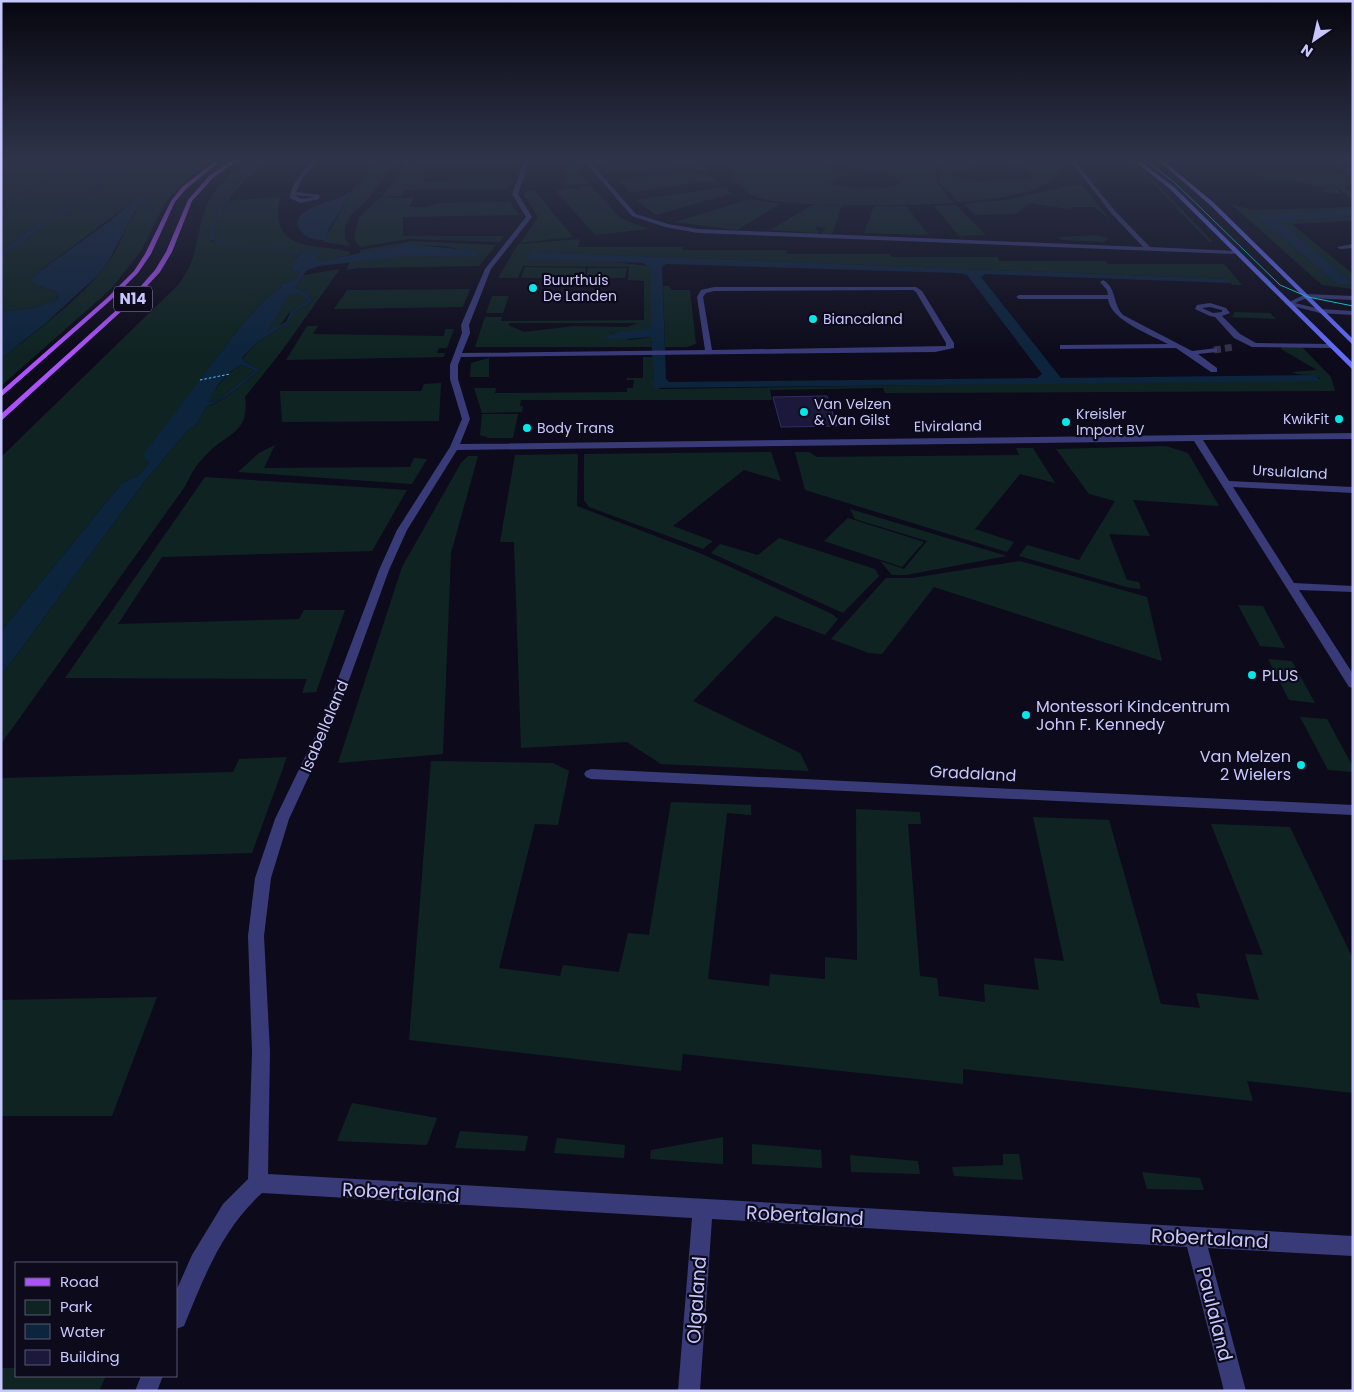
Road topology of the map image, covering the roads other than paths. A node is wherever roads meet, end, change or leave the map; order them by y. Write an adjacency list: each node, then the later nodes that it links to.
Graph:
1 (162, 224): 33 (main road, N14)
2 (180, 224): 34 (main road, N14)
3 (524, 224): 30 (street, Isabellaland)
4 (660, 224): 10 (street)
5 (1125, 224): 10 (street)
6 (1207, 224): 11 (main road)
7 (1232, 224): 13 (main road)
8 (1353, 246): 9 (street)
9 (1340, 247)
10 (1148, 248): 11 (street)
11 (1234, 252): 17 (main road)
12 (1103, 282): 14 (street)
13 (1306, 296): 16 (street); 17 (street); 18 (main road)
14 (1109, 297): 15 (street); 23 (street)
15 (1020, 298)
16 (1353, 298)
17 (1288, 304): 18 (street); 24 (main road)
18 (1320, 311): 19 (street); 21 (main road)
19 (1353, 313)
20 (1217, 315): 22 (street)
21 (1353, 343)
22 (1249, 344): 24 (street); 26 (street)
23 (1179, 346): 25 (street); 29 (street)
24 (1331, 346): 31 (main road)
25 (1064, 347)
26 (1234, 347)
27 (1214, 350): 29 (street)
28 (709, 352): 28 (street); 30 (street)
29 (1191, 353): 32 (street)
30 (458, 355): 37 (street, Isabellaland)
31 (1353, 368)
32 (1214, 370)
33 (1, 395)
34 (1, 418)
35 (1353, 436): 36 (street, Elviraland)
36 (1196, 437): 37 (street, Elviraland); 38 (street)
37 (454, 447): 45 (street, Isabellaland)
38 (1226, 484): 39 (street, Ursulaland); 40 (street)
39 (1353, 490)
40 (1290, 586): 41 (street); 42 (street)
41 (1353, 589)
42 (1353, 684)
43 (591, 774): 44 (street, Gradaland)
44 (1353, 810)
45 (258, 1183): 46 (street, Robertaland); 49 (street)
46 (703, 1209): 47 (street, Robertaland); 52 (street, Olgaland)
47 (1195, 1237): 48 (street, Robertaland); 53 (street, Paulaland)
48 (1353, 1246)
49 (178, 1314)
50 (152, 1377): 51 (street)
51 (146, 1391)
52 (689, 1391)
53 (1235, 1391)

